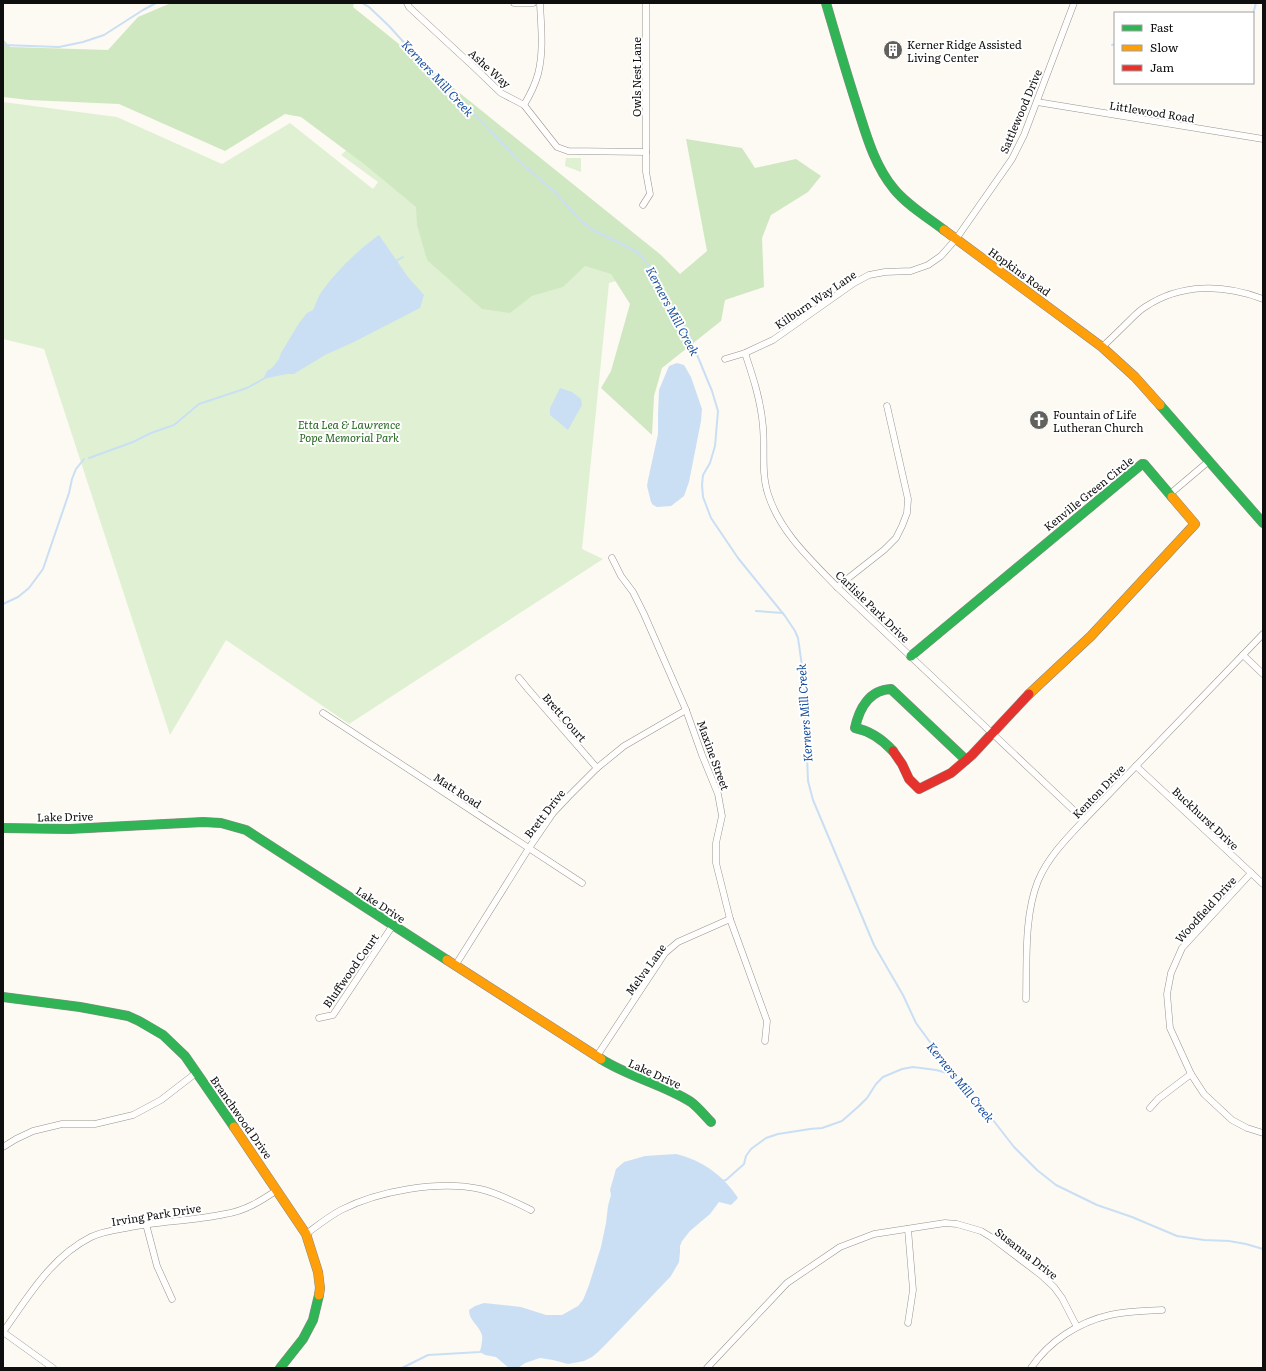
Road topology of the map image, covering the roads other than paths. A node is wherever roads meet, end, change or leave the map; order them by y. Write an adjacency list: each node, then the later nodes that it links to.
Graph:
1 (407, 3): 9 (street, Ashe Way)
2 (514, 3): 3 (street)
3 (533, 3)
4 (540, 3): 9 (street)
5 (646, 3): 11 (street, Owls Nest Lane)
6 (826, 3): 13 (street, Hopkins Road)
7 (1074, 3): 8 (street, Sattlewood Drive)
8 (1037, 102): 10 (street, Littlewood Road); 13 (street, Sattlewood Drive)
9 (524, 105): 11 (street, Ashe Way)
10 (1263, 139)
11 (646, 152): 12 (street)
12 (643, 206)
13 (956, 239): 15 (street, Hopkins Road); 16 (street, Kilburn Way Lane)
14 (1263, 299): 15 (street)
15 (1102, 348): 19 (street, Hopkins Road)
16 (745, 353): 17 (street, Kilburn Way Lane); 23 (street, Carlisle Park Drive)
17 (725, 359)
18 (887, 406): 23 (street)
19 (1209, 461): 20 (street); 21 (street, Hopkins Road)
20 (1170, 494): 26 (street, Kenville Green Circle); 31 (street, Kenville Green Circle)
21 (1263, 523)
22 (612, 558): 29 (street, Maxine Street)
23 (837, 587): 26 (street, Carlisle Park Drive)
24 (1263, 634): 25 (street, Kenton Drive)
25 (1242, 655): 27 (street); 33 (street, Kenton Drive)
26 (910, 656): 31 (street, Carlisle Park Drive)
27 (1263, 674)
28 (519, 678): 34 (street, Brett Court)
29 (686, 710): 34 (street, Brett Drive); 41 (street, Maxine Street)
30 (323, 713): 37 (street, Matt Road)
31 (992, 733): 32 (street); 35 (street, Carlisle Park Drive)
32 (966, 760): 32 (street)
33 (1136, 766): 35 (street, Kenton Drive); 38 (street, Buckhurst Drive)
34 (597, 768): 37 (street, Brett Drive)
35 (1084, 820): 45 (street, Kenton Drive)
36 (3, 828): 42 (street, Lake Drive)
37 (529, 848): 39 (street, Matt Road); 43 (street, Brett Drive)
38 (1251, 873): 40 (street, Buckhurst Drive); 50 (street, Woodfield Drive)
39 (582, 883)
40 (1263, 884)
41 (730, 919): 47 (street, Maxine Street); 48 (street, Melva Lane)
42 (393, 926): 43 (street, Lake Drive); 46 (street, Bluffwood Court)
43 (455, 966): 48 (street, Lake Drive)
44 (3, 997): 49 (street, Branchwood Drive)
45 (1026, 999)
46 (319, 1018)
47 (765, 1041)
48 (597, 1056): 52 (street, Lake Drive)
49 (196, 1073): 54 (street); 55 (street, Branchwood Drive)
50 (1191, 1074): 51 (street); 53 (street, Woodfield Drive)
51 (1150, 1108)
52 (712, 1122)
53 (1263, 1133)
54 (3, 1147)
55 (277, 1190): 57 (street, Irving Park Drive); 59 (street, Branchwood Drive)
56 (531, 1210): 59 (street)
57 (146, 1224): 60 (street); 64 (street, Irving Park Drive)
58 (908, 1229): 62 (street); 63 (street, Susanna Drive); 67 (street, Susanna Drive)
59 (306, 1234): 66 (street, Branchwood Drive)
60 (172, 1299)
61 (1162, 1310): 63 (street)
62 (908, 1323)
63 (1077, 1327): 68 (street)
64 (3, 1332): 65 (street)
65 (53, 1368)
66 (280, 1368)
67 (707, 1368)
68 (1032, 1368)

